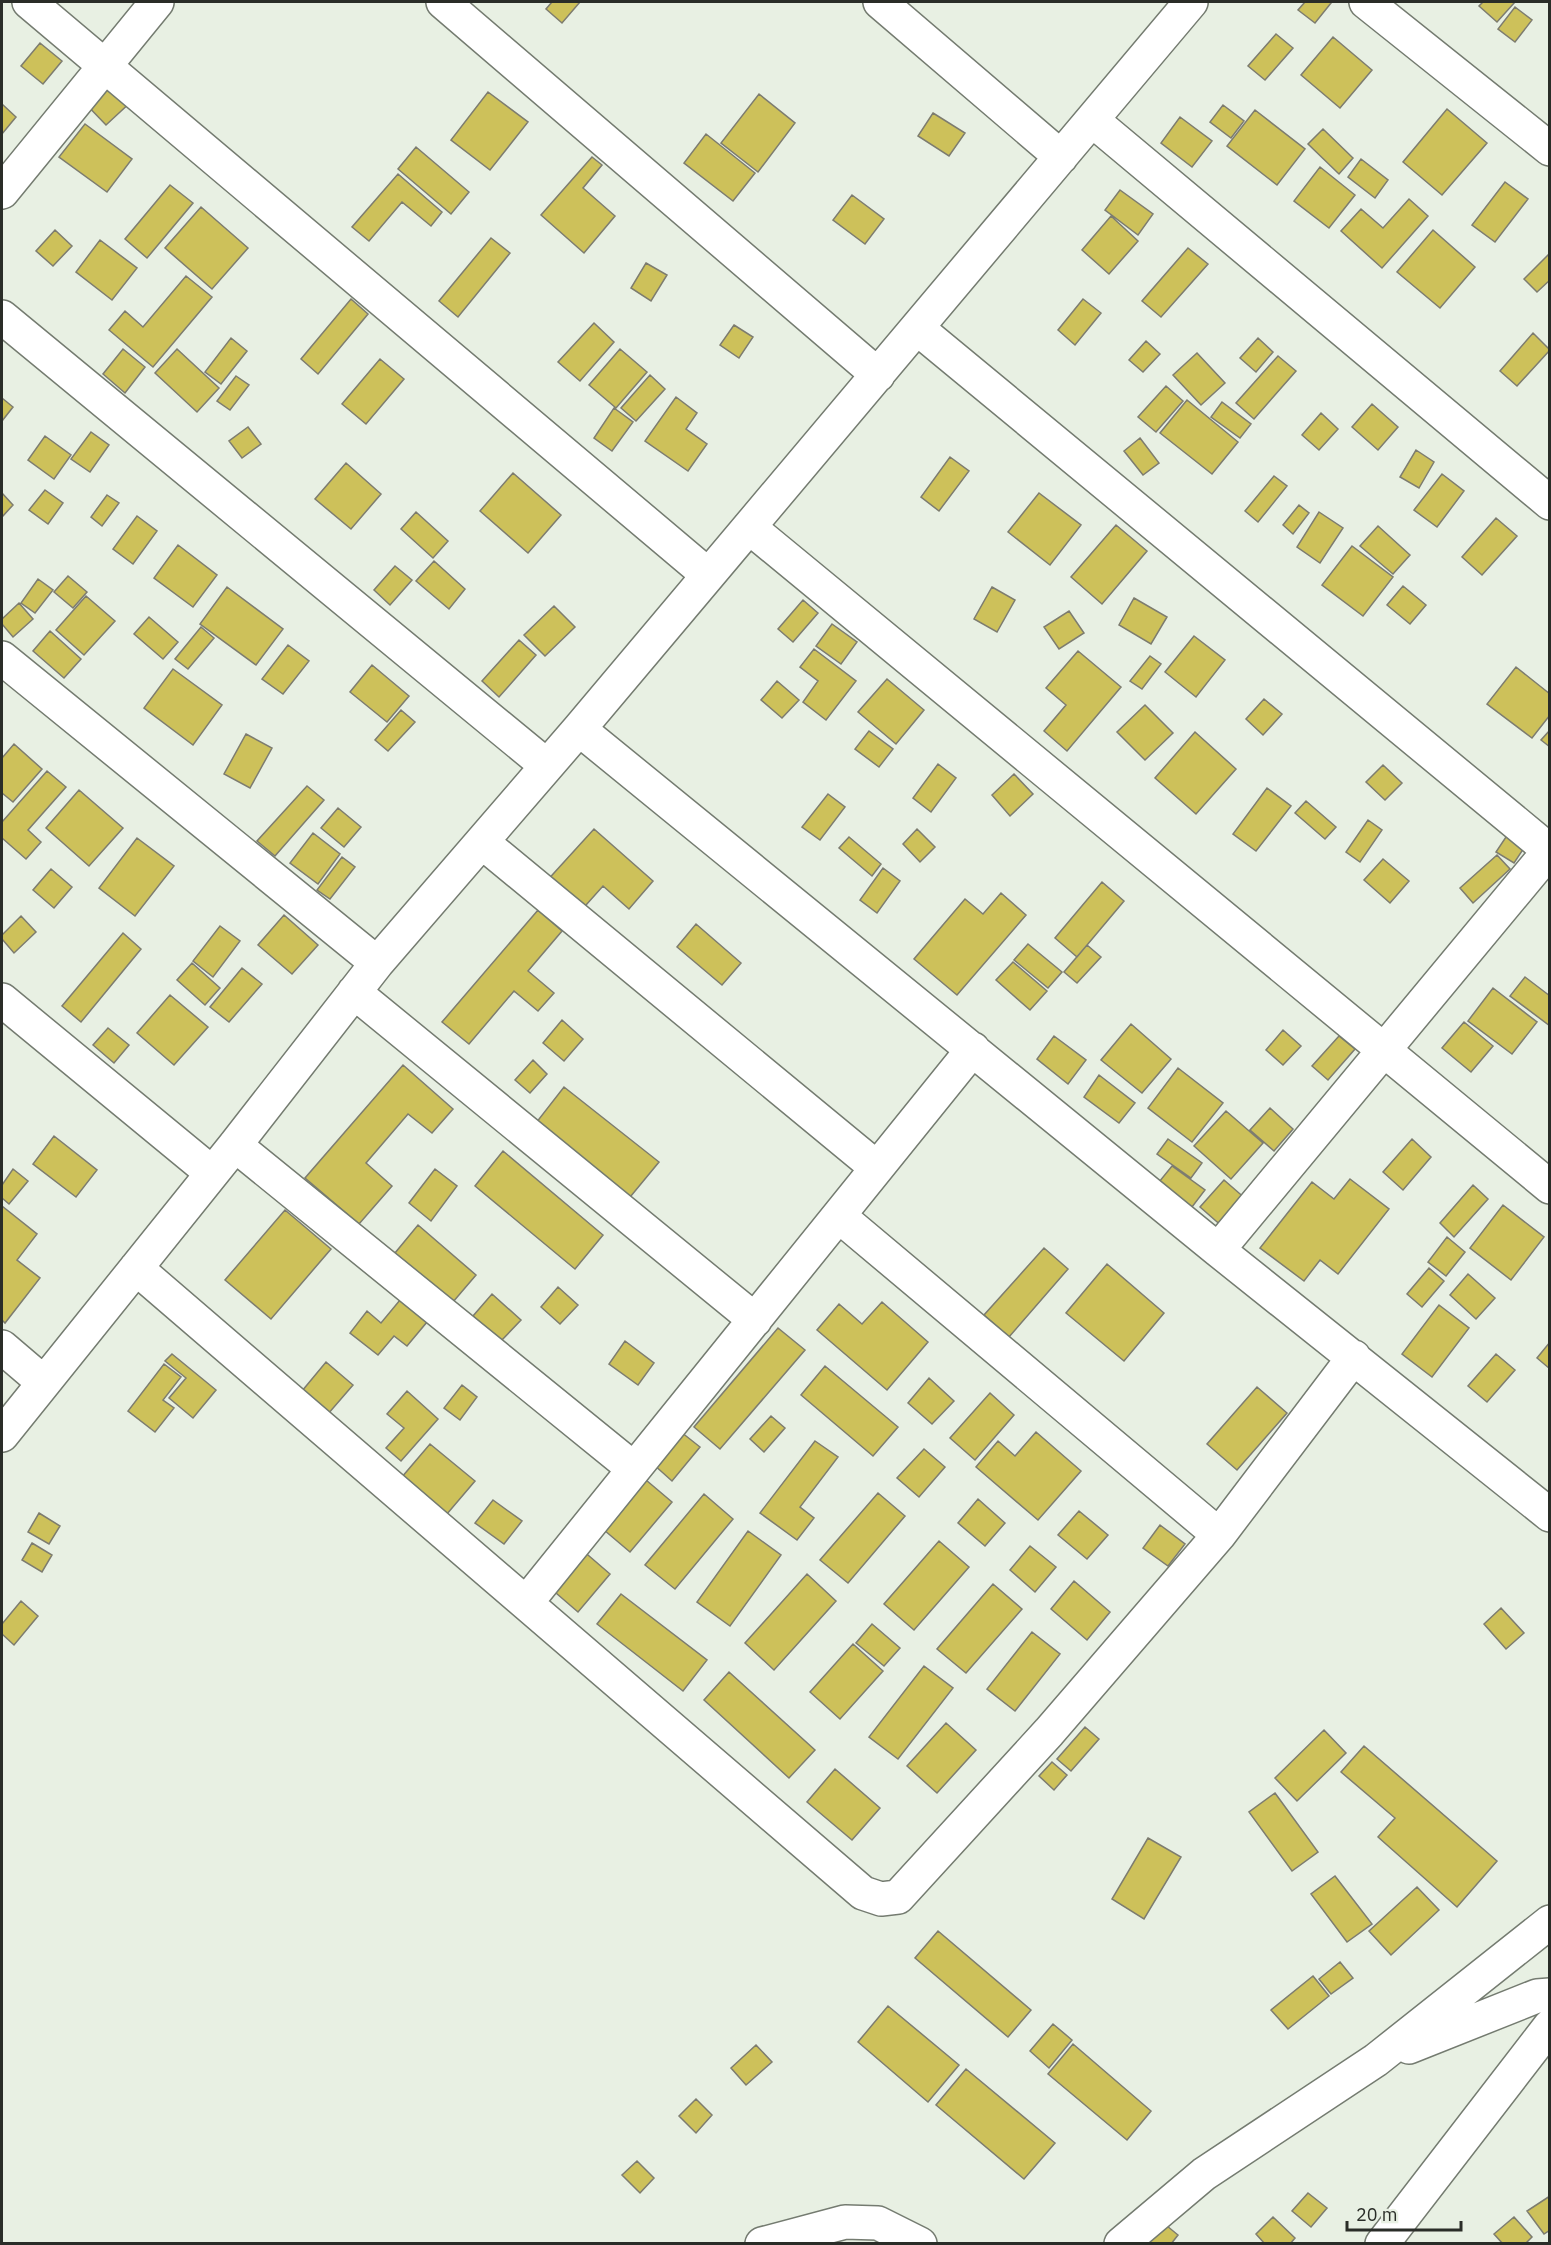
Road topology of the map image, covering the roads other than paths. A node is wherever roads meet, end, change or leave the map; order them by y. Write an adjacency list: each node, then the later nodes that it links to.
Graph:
1 (29, 2): 7 (street)
2 (157, 2): 7 (street)
3 (443, 2): 14 (street)
4 (880, 2): 10 (street)
5 (1191, 2): 8 (street)
6 (1366, 2): 9 (street)
7 (104, 64): 11 (street); 17 (street)
8 (1092, 120): 10 (street); 15 (street)
9 (1550, 149)
10 (1061, 157): 13 (street)
11 (2, 192)
12 (2, 317): 20 (street)
13 (917, 328): 14 (street); 22 (street)
14 (878, 375): 16 (street)
15 (1550, 503)
16 (749, 527): 17 (street); 27 (street)
17 (708, 575): 19 (street)
18 (2, 658): 23 (street)
19 (579, 729): 20 (street); 26 (street)
20 (547, 766): 21 (street)
21 (482, 843): 23 (street); 29 (street)
22 (1549, 850): 27 (street)
23 (377, 963): 24 (street)
24 (354, 992): 28 (street); 35 (street)
25 (2, 1000): 30 (street)
26 (973, 1049): 29 (street); 33 (street)
27 (1385, 1051): 31 (street); 33 (street)
28 (235, 1145): 30 (street); 40 (street)
29 (877, 1168): 32 (street)
30 (212, 1173): 34 (street)
31 (1550, 1187)
32 (839, 1216): 35 (street); 42 (street)
33 (1218, 1250): 37 (street)
34 (136, 1268): 38 (street); 43 (street)
35 (755, 1320): 40 (street)
36 (2, 1347): 38 (street)
37 (1354, 1358): 41 (street); 42 (street)
38 (43, 1382): 39 (street)
39 (2, 1435)
40 (634, 1469): 43 (street)
41 (1550, 1515)
42 (1219, 1535): 43 (street)
43 (526, 1603)
44 (1550, 1922): 47 (street)
45 (1550, 1995): 47 (street)
46 (1550, 2026): 53 (street)
47 (1376, 2060): 52 (street)
48 (845, 2222): 49 (street); 50 (street); 51 (street)
49 (762, 2244)
50 (871, 2244)
51 (920, 2244)
52 (1121, 2244)
53 (1382, 2244)

